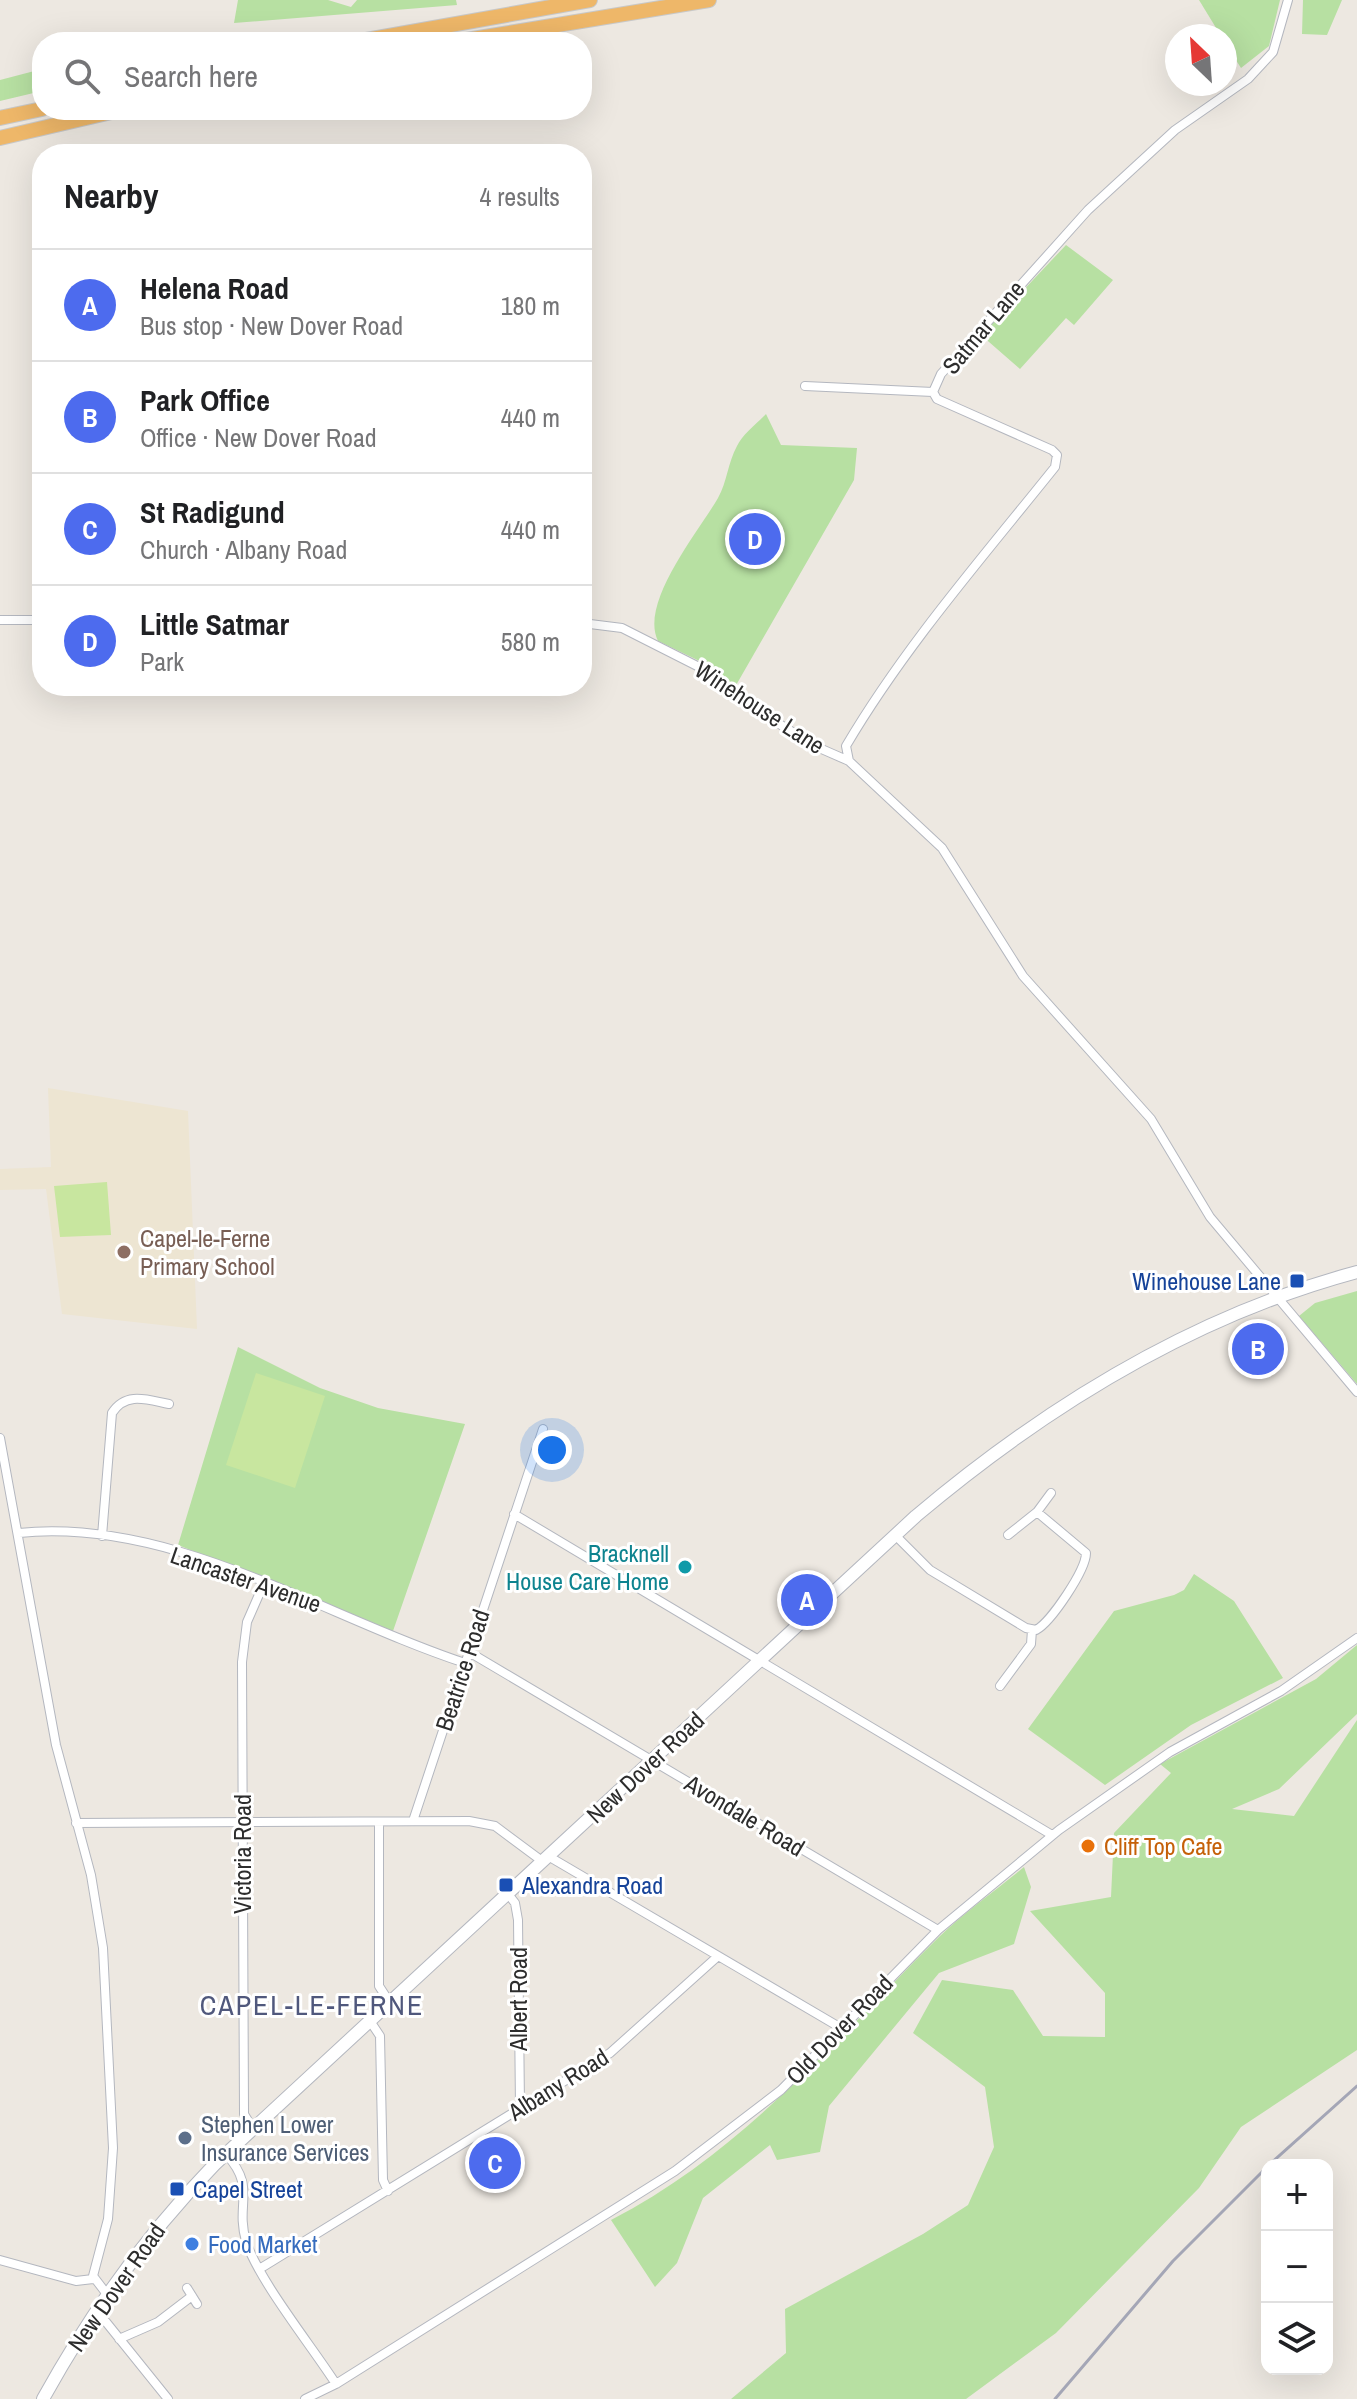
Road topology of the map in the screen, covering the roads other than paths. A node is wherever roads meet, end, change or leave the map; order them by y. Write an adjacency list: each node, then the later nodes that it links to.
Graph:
1 (590, 0): 4 (highway)
2 (709, 0): 5 (highway)
3 (1288, 0): 11 (street, Satmar Lane)
4 (411, 32)
5 (515, 32)
6 (32, 111): 7 (highway)
7 (0, 118)
8 (77, 120): 9 (highway)
9 (0, 138)
10 (805, 386): 11 (street)
11 (933, 392): 15 (street, Satmar Lane)
12 (0, 620): 13 (street)
13 (32, 620)
14 (592, 624): 15 (street, Winehouse Lane)
15 (849, 761): 17 (street, Winehouse Lane)
16 (1357, 1272): 17 (main road, New Dover Road)
17 (1280, 1297): 18 (street, Winehouse Lane); 28 (main road, New Dover Road)
18 (1357, 1392)
19 (169, 1404): 27 (street)
20 (543, 1429): 24 (street, Beatrice Road)
21 (0, 1438): 25 (street)
22 (1051, 1493): 23 (street)
23 (1037, 1512): 26 (street); 30 (street)
24 (514, 1514): 32 (street, Beatrice Road); 33 (street)
25 (19, 1533): 27 (street, Lancaster Avenue); 38 (street)
26 (1008, 1535)
27 (102, 1536): 29 (street, Lancaster Avenue)
28 (896, 1536): 30 (street); 33 (main road, New Dover Road)
29 (265, 1581): 34 (street, Lancaster Avenue); 39 (street, Victoria Road)
30 (1032, 1630): 35 (street)
31 (1357, 1638): 41 (street, Old Dover Road)
32 (469, 1652): 34 (street, Beatrice Road); 36 (street, Avondale Road)
33 (758, 1661): 36 (main road, New Dover Road); 41 (street)
34 (465, 1663): 37 (street, Beatrice Road)
35 (1000, 1686)
36 (653, 1760): 42 (main road, New Dover Road); 44 (street, Avondale Road)
37 (413, 1821): 40 (street); 42 (street)
38 (76, 1823): 39 (street); 55 (street)
39 (241, 1823): 40 (street); 50 (street, Victoria Road)
40 (379, 1823): 46 (street)
41 (1052, 1835): 44 (street, Old Dover Road)
42 (545, 1859): 43 (main road, New Dover Road); 45 (street)
43 (508, 1894): 46 (main road, New Dover Road); 49 (street, Albert Road)
44 (938, 1930): 48 (street, Old Dover Road)
45 (717, 1957): 48 (street); 49 (street, Albany Road)
46 (390, 2003): 47 (main road, New Dover Road)
47 (370, 2021): 50 (main road, New Dover Road); 52 (street)
48 (841, 2028): 60 (street, Old Dover Road)
49 (520, 2107): 52 (street, Albany Road)
50 (253, 2129): 51 (main road, New Dover Road)
51 (226, 2154): 54 (street); 56 (main road, New Dover Road)
52 (388, 2191): 54 (street, Albany Road)
53 (0, 2260): 55 (street)
54 (261, 2268): 60 (street)
55 (93, 2279): 56 (street)
56 (106, 2293): 58 (main road, New Dover Road)
57 (192, 2296): 59 (street)
58 (93, 2313): 59 (street); 61 (main road, New Dover Road)
59 (119, 2339): 62 (street)
60 (336, 2384): 63 (street, Old Dover Road)
61 (43, 2399)
62 (168, 2399)
63 (305, 2399)

